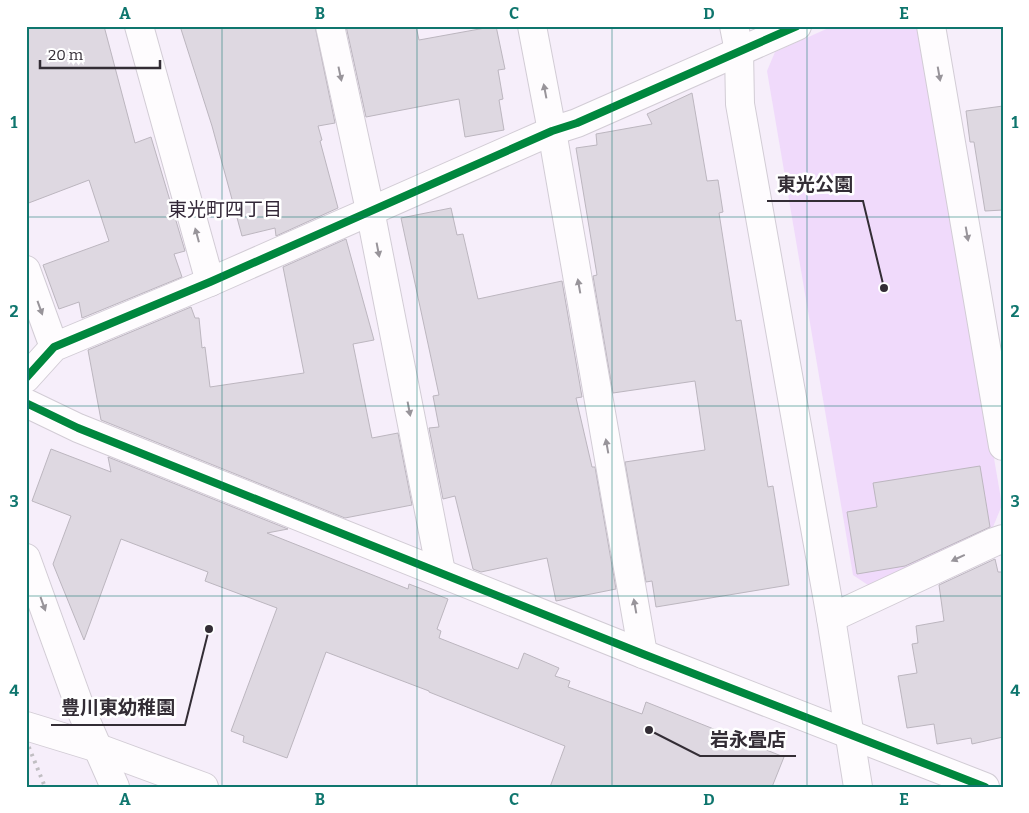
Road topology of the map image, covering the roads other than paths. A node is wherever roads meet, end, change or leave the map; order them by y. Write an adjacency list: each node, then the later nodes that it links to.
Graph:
1 (140, 26): 10 (street, one-way to 1)
2 (330, 26): 8 (street, one-way to 8)
3 (532, 26): 7 (street, one-way to 3)
4 (797, 26): 6 (street)
5 (931, 26): 14 (street, one-way to 14)
6 (736, 38): 7 (street); 18 (street)
7 (552, 131): 8 (street); 19 (street, one-way to 7)
8 (370, 210): 10 (street); 17 (street, one-way to 17)
9 (26, 270): 11 (street, one-way to 11)
10 (210, 282): 11 (street)
11 (54, 347): 12 (street)
12 (26, 378)
13 (26, 403): 17 (street)
14 (1003, 446)
15 (1003, 539): 18 (street, one-way to 18)
16 (26, 558): 22 (street, one-way to 22)
17 (441, 572): 19 (street)
18 (831, 618): 21 (street)
19 (643, 654): 21 (street)
20 (26, 726): 22 (street)
21 (849, 733): 25 (street); 26 (street)
22 (98, 748): 23 (street); 24 (street)
23 (116, 787)
24 (204, 787)
25 (858, 787)
26 (985, 787)

